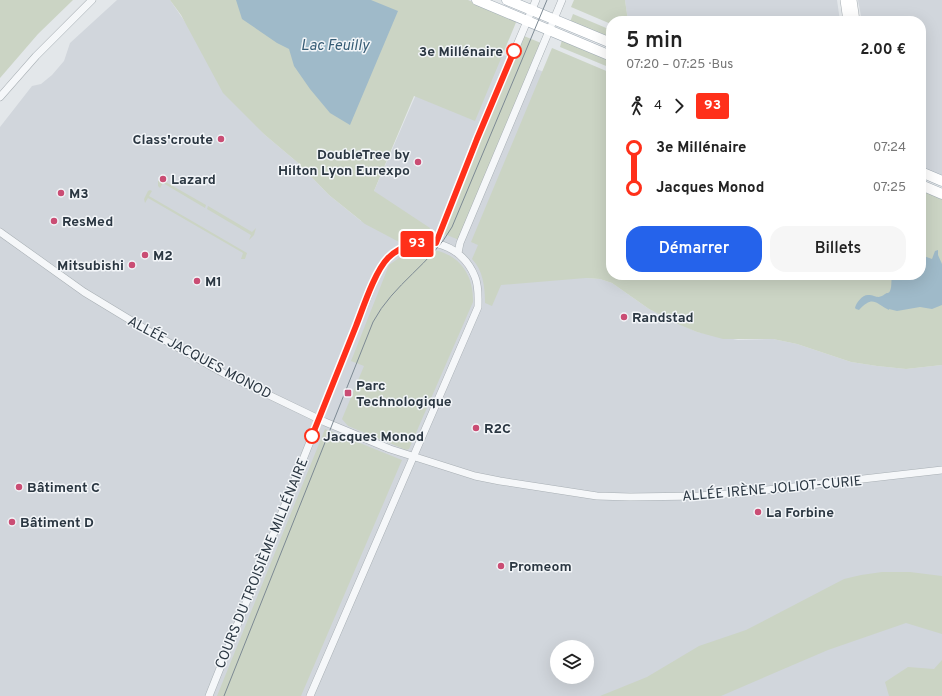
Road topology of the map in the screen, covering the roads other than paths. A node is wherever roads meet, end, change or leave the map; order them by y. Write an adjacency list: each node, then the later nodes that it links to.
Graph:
1 (92, 0): 16 (street)
2 (477, 0): 12 (main road)
3 (507, 0): 8 (main road)
4 (536, 0): 8 (street)
5 (562, 0): 11 (street)
6 (845, 0): 9 (main road)
7 (852, 0): 10 (main road)
8 (531, 10): 11 (main road); 12 (street)
9 (851, 16)
10 (852, 16)
11 (554, 19): 13 (street); 14 (main road)
12 (526, 21): 13 (main road); 22 (street)
13 (549, 30): 15 (main road); 23 (street)
14 (606, 41)
15 (606, 54)
16 (0, 97)
17 (926, 174): 18 (main road)
18 (942, 181)
19 (926, 187): 20 (main road)
20 (942, 194)
21 (0, 232): 24 (street, ALLÉE JACQUES MONOD)
22 (436, 243): 23 (street, COURS DU TROISIÈME MILLÉNAIRE); 24 (street, COURS DU TROISIÈME MILLÉNAIRE)
23 (458, 252): 25 (street, COURS DU TROISIÈME MILLÉNAIRE)
24 (319, 419): 25 (street, ALLÉE JACQUES MONOD); 27 (street, COURS DU TROISIÈME MILLÉNAIRE)
25 (414, 457): 26 (street, ALLÉE IRÈNE JOLIOT-CURIE); 28 (street, COURS DU TROISIÈME MILLÉNAIRE)
26 (942, 470)
27 (209, 696)
28 (310, 696)

